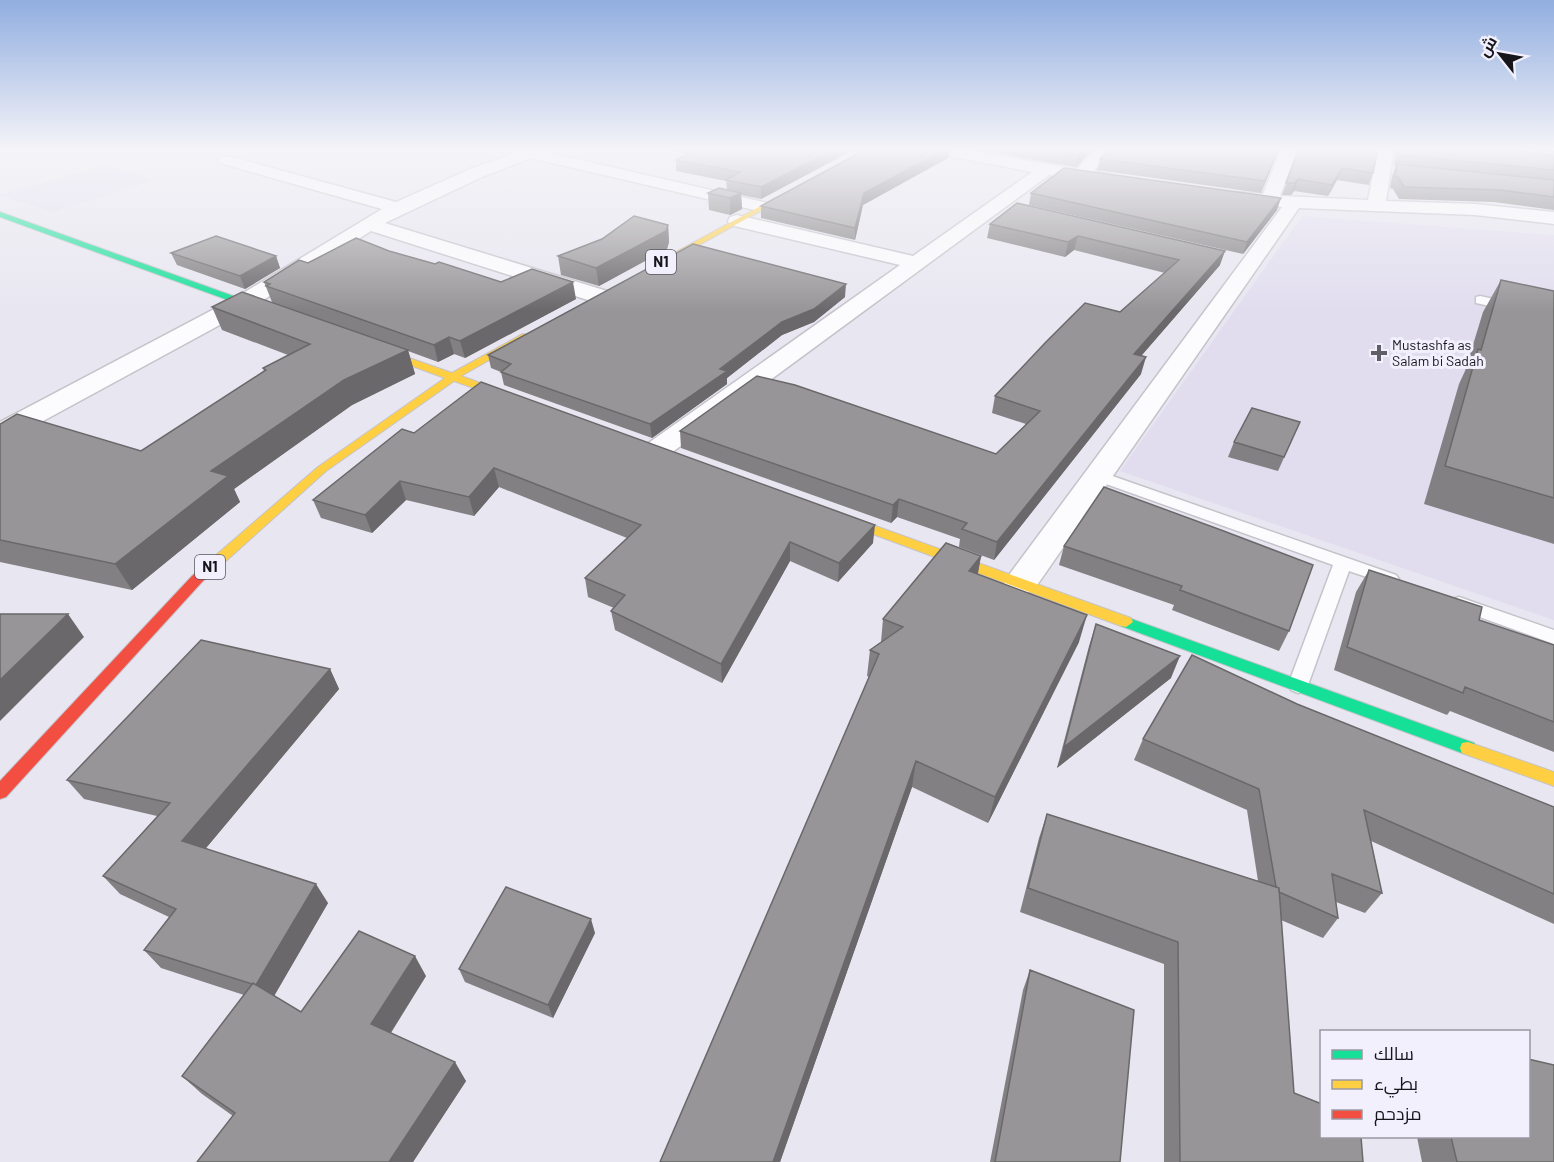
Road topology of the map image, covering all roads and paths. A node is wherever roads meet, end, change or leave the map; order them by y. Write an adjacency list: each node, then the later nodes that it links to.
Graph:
1 (381, 203): 11 (street)
2 (409, 203): 11 (street)
3 (747, 203): 10 (street)
4 (770, 203): 10 (main road, N1)
5 (999, 203): 8 (street)
6 (1280, 203): 31 (street)
7 (1310, 203): 9 (street)
8 (997, 205): 12 (street); 17 (street)
9 (1376, 206): 14 (street)
10 (763, 207): 15 (main road, N1)
11 (398, 208): 16 (street)
12 (1020, 210)
13 (0, 214): 21 (main road)
14 (1554, 218)
15 (737, 221): 17 (street); 18 (main road, N1)
16 (369, 224): 19 (street); 21 (street)
17 (916, 262): 30 (street)
18 (648, 269)
19 (604, 293): 22 (main road)
20 (1480, 300): 23 (lane)
21 (243, 303): 24 (main road); 29 (street)
22 (578, 307)
23 (1554, 316)
24 (287, 318)
25 (536, 330): 27 (main road, N1)
26 (353, 342): 27 (main road)
27 (453, 377): 28 (main road); 40 (main road, N1)
28 (528, 404)
29 (0, 433)
30 (657, 450)
31 (1098, 476): 33 (lane); 34 (street)
32 (822, 511): 34 (main road)
33 (1343, 562): 35 (lane); 38 (lane)
34 (1021, 584): 38 (main road)
35 (1410, 586)
36 (1443, 597): 37 (lane)
37 (1554, 636)
38 (1298, 685): 39 (main road)
39 (1554, 779)
40 (0, 792)

